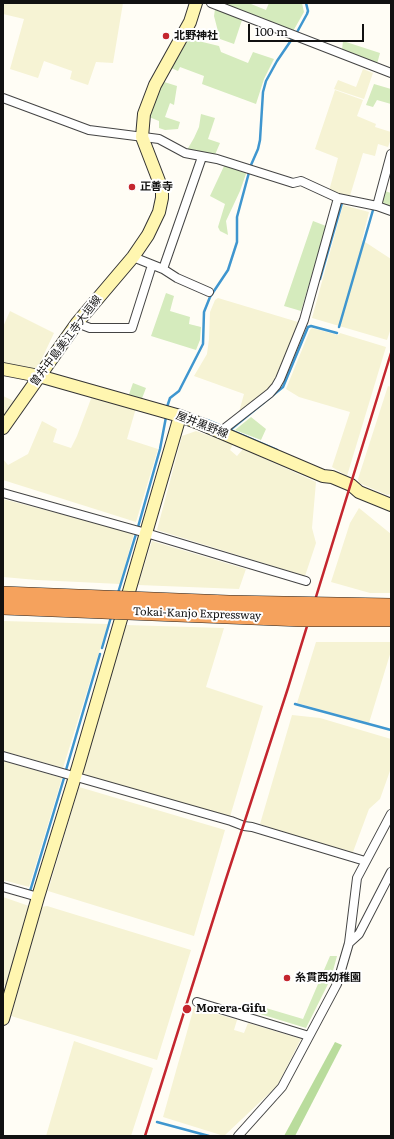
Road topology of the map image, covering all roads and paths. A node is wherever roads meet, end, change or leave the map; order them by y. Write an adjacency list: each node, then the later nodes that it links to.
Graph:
1 (196, 3): 5 (main road)
2 (211, 3): 3 (street)
3 (391, 73)
4 (3, 98): 5 (street)
5 (142, 136): 7 (street); 11 (main road, 曽井中島美江寺大垣線)
6 (391, 154): 9 (street)
7 (202, 157): 8 (street); 13 (street)
8 (338, 198): 9 (street); 20 (street)
9 (377, 206): 10 (street)
10 (391, 211)
11 (133, 257): 12 (street); 15 (main road, 曽井中島美江寺大垣線)
12 (152, 265): 13 (street); 15 (street)
13 (163, 269): 14 (street)
14 (209, 292)
15 (77, 323): 17 (main road, 曽井中島美江寺大垣線)
16 (3, 369): 17 (main road, 屋井黒野線)
17 (40, 376): 18 (main road, 屋井黒野線); 19 (main road, 曽井中島美江寺大垣線)
18 (180, 416): 20 (main road, 屋井黒野線); 23 (main road)
19 (3, 428)
20 (220, 432): 22 (main road, 屋井黒野線)
21 (3, 493): 23 (street)
22 (391, 506)
23 (146, 533): 24 (street); 30 (main road)
24 (306, 581)
25 (3, 594): 26 (highway, Tokai-Kanjo Expressway, bridge)
26 (391, 606)
27 (3, 607): 28 (highway, Tokai-Kanjo Expressway, bridge)
28 (391, 619)
29 (3, 756): 30 (street)
30 (74, 777): 32 (street); 35 (main road)
31 (391, 814): 32 (street)
32 (365, 861): 36 (street)
33 (391, 872): 36 (street)
34 (3, 887): 35 (street)
35 (38, 897): 38 (main road)
36 (348, 944): 39 (street)
37 (197, 1002): 39 (street)
38 (3, 1019)
39 (309, 1036): 40 (street)
40 (238, 1136)

